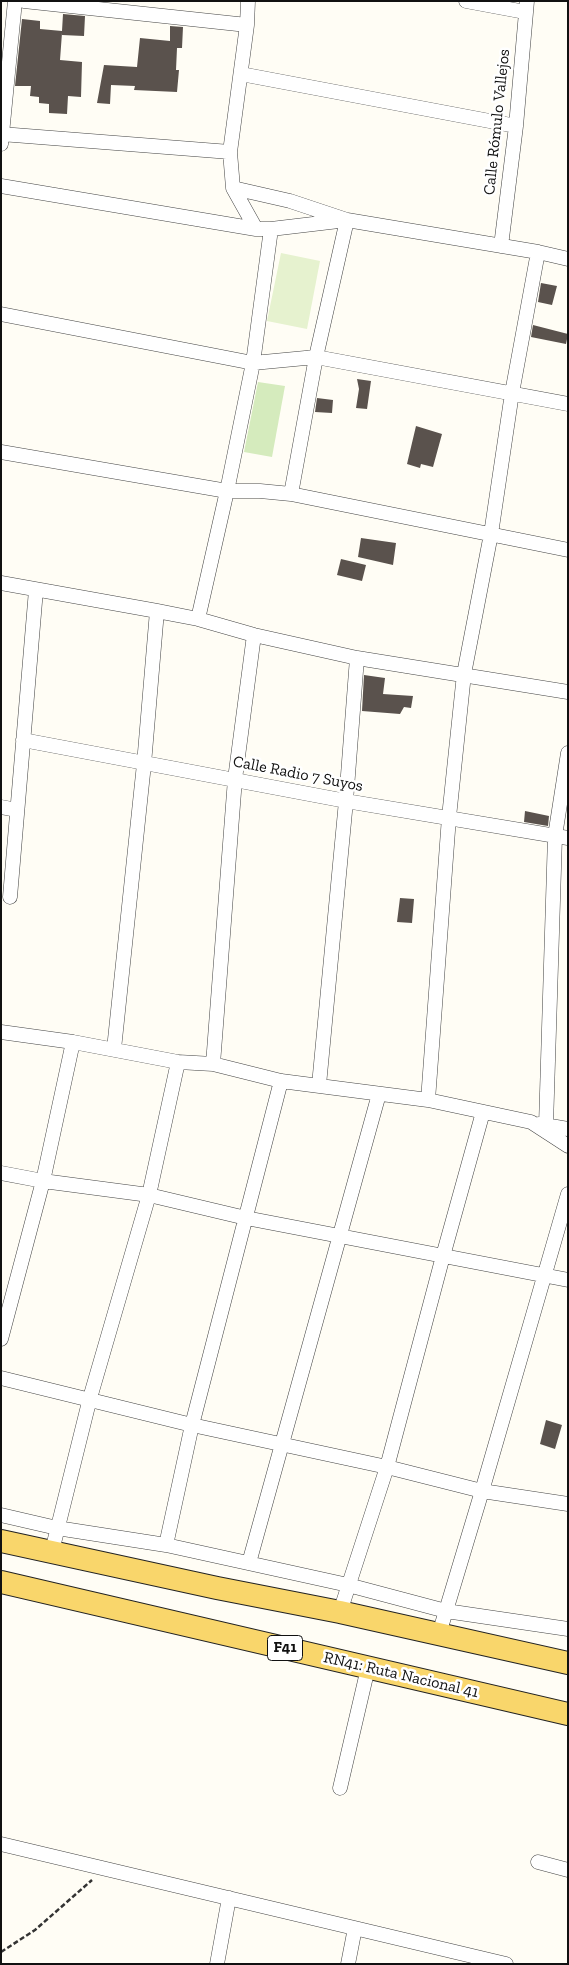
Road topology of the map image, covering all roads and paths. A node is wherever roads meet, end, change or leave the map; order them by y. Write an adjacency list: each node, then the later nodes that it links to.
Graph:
1 (15, 1): 9 (street)
2 (24, 1): 6 (street)
3 (248, 1): 6 (street)
4 (466, 1): 5 (street)
5 (526, 6): 8 (street, Calle Rómulo Vallejos)
6 (247, 25): 7 (street)
7 (241, 74): 8 (street); 10 (street)
8 (516, 126): 16 (street, Calle Rómulo Vallejos)
9 (2, 137): 10 (street)
10 (230, 152): 12 (street)
11 (1, 186): 14 (street)
12 (233, 188): 13 (street); 14 (street)
13 (347, 220): 15 (street); 16 (street); 20 (street)
14 (256, 229): 15 (street)
15 (271, 229): 21 (street)
16 (501, 246): 17 (street)
17 (538, 252): 18 (street); 22 (street)
18 (568, 259)
19 (1, 314): 21 (street)
20 (316, 357): 21 (street); 22 (street); 26 (street)
21 (253, 362): 25 (street)
22 (512, 393): 23 (street); 27 (street)
23 (568, 404)
24 (1, 452): 25 (street)
25 (227, 491): 26 (street); 32 (street)
26 (291, 494): 27 (street)
27 (491, 534): 28 (street); 35 (street)
28 (568, 550)
29 (1, 583): 30 (street)
30 (36, 590): 31 (street); 37 (street)
31 (157, 611): 32 (street); 39 (street)
32 (198, 620): 33 (street)
33 (254, 635): 34 (street); 40 (street)
34 (357, 658): 35 (street); 41 (street)
35 (464, 674): 36 (street); 44 (street)
36 (568, 692)
37 (23, 740): 39 (street, Calle Radio 7 Suyos); 43 (street)
38 (568, 753): 45 (street)
39 (144, 764): 40 (street, Calle Radio 7 Suyos); 49 (street)
40 (235, 779): 41 (street, Calle Radio 7 Suyos); 51 (street)
41 (346, 802): 44 (street, Calle Radio 7 Suyos); 53 (street)
42 (1, 807): 43 (street)
43 (17, 810): 46 (street)
44 (449, 818): 45 (street, Calle Radio 7 Suyos); 55 (street)
45 (562, 837): 58 (street)
46 (10, 897)
47 (1, 1032): 48 (street)
48 (73, 1042): 49 (street); 62 (street)
49 (114, 1049): 50 (street)
50 (178, 1062): 51 (street); 63 (street)
51 (213, 1064): 52 (street)
52 (281, 1081): 53 (street); 65 (street)
53 (319, 1085): 54 (street)
54 (379, 1094): 55 (street); 66 (street)
55 (428, 1100): 56 (street)
56 (483, 1112): 57 (street); 67 (street)
57 (531, 1122): 58 (street); 60 (street)
58 (546, 1125): 59 (street)
59 (568, 1129)
60 (568, 1146)
61 (1, 1174): 62 (street)
62 (43, 1181): 63 (street); 70 (street)
63 (149, 1194): 65 (street); 72 (street)
64 (568, 1194): 68 (street)
65 (246, 1218): 66 (street); 73 (street)
66 (340, 1236): 67 (street); 74 (street)
67 (442, 1256): 68 (street); 75 (street)
68 (545, 1275): 69 (street); 76 (street)
69 (568, 1280)
70 (1, 1339)
71 (1, 1378): 72 (street)
72 (90, 1398): 73 (street); 79 (street)
73 (192, 1425): 74 (street); 81 (street)
74 (282, 1444): 75 (street); 83 (street)
75 (388, 1467): 76 (street); 85 (street)
76 (482, 1491): 77 (street); 86 (street)
77 (568, 1504)
78 (1, 1515): 79 (street)
79 (57, 1528): 81 (street); 82 (street)
80 (1, 1541): 82 (main road)
81 (166, 1545): 83 (street)
82 (52, 1552): 87 (main road)
83 (249, 1563): 85 (street)
84 (1, 1582): 91 (main road, RN41: Ruta Nacional 41 / F41)
85 (348, 1585): 86 (street); 87 (street)
86 (446, 1611): 88 (street); 89 (street)
87 (340, 1612): 89 (main road)
88 (568, 1629)
89 (439, 1634): 90 (main road)
90 (568, 1663)
91 (368, 1668): 92 (main road, RN41: Ruta Nacional 41 / F41); 93 (street)
92 (568, 1714)
93 (340, 1788)
94 (1, 1844): 96 (street)
95 (538, 1862): 97 (street)
96 (104, 1869): 98 (street); 100 (path)
97 (568, 1870)
98 (229, 1898): 99 (street); 102 (street)
99 (355, 1928): 101 (street); 103 (street)
100 (1, 1952)
101 (483, 1961): 104 (street)
102 (217, 1964)
103 (348, 1964)
104 (506, 1964)

